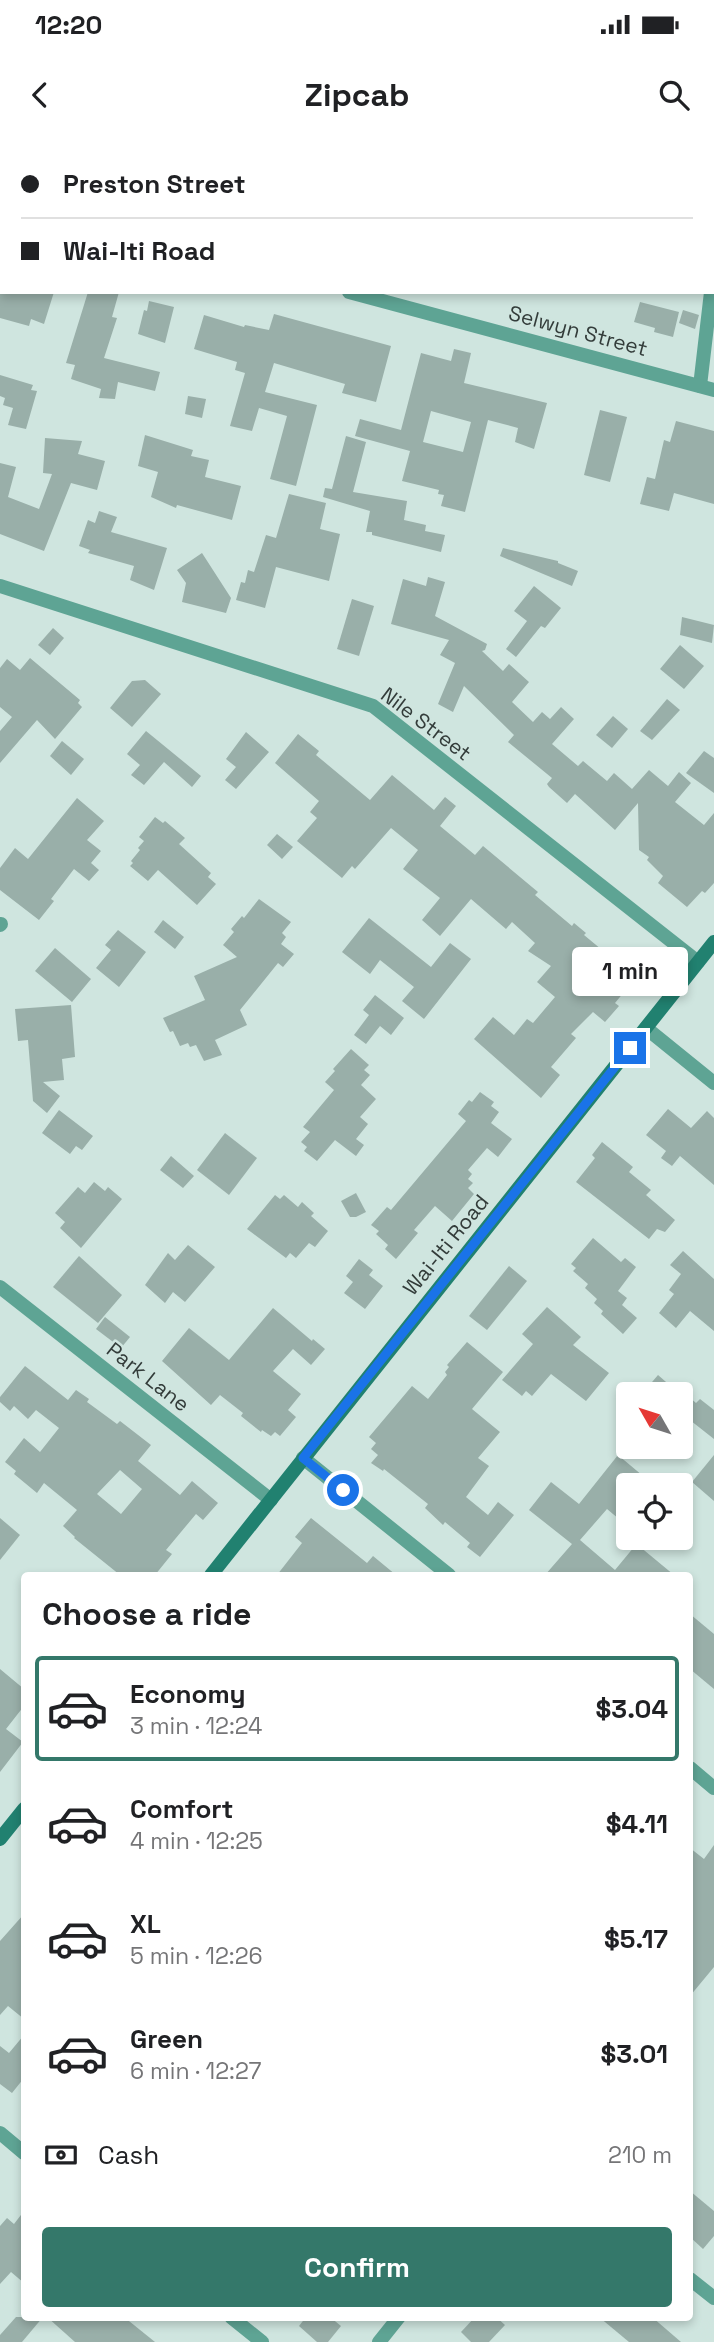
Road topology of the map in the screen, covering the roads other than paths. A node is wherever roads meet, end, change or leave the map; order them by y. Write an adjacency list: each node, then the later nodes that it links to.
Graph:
1 (356, 294): 3 (street, Selwyn Street)
2 (711, 294): 3 (street)
3 (707, 388)
4 (0, 586): 6 (street, Nile Street)
5 (714, 942): 6 (main road, Wai-Iti Road)
6 (698, 962): 7 (main road, Wai-Iti Road)
7 (646, 1028): 8 (street); 10 (main road, Wai-Iti Road)
8 (714, 1083)
9 (0, 1287): 11 (street, Park Lane)
10 (303, 1458): 11 (main road, Wai-Iti Road); 13 (street)
11 (271, 1500): 12 (main road, Wai-Iti Road)
12 (213, 1572)
13 (445, 1572)
14 (693, 1770): 15 (street)
15 (714, 1788)
16 (21, 1812): 17 (main road)
17 (0, 1839)
18 (0, 2133): 19 (street)
19 (21, 2150)
20 (693, 2281): 21 (street)
21 (714, 2298)
22 (236, 2321): 24 (street)
23 (396, 2321): 25 (street)
24 (262, 2342)
25 (379, 2342)

